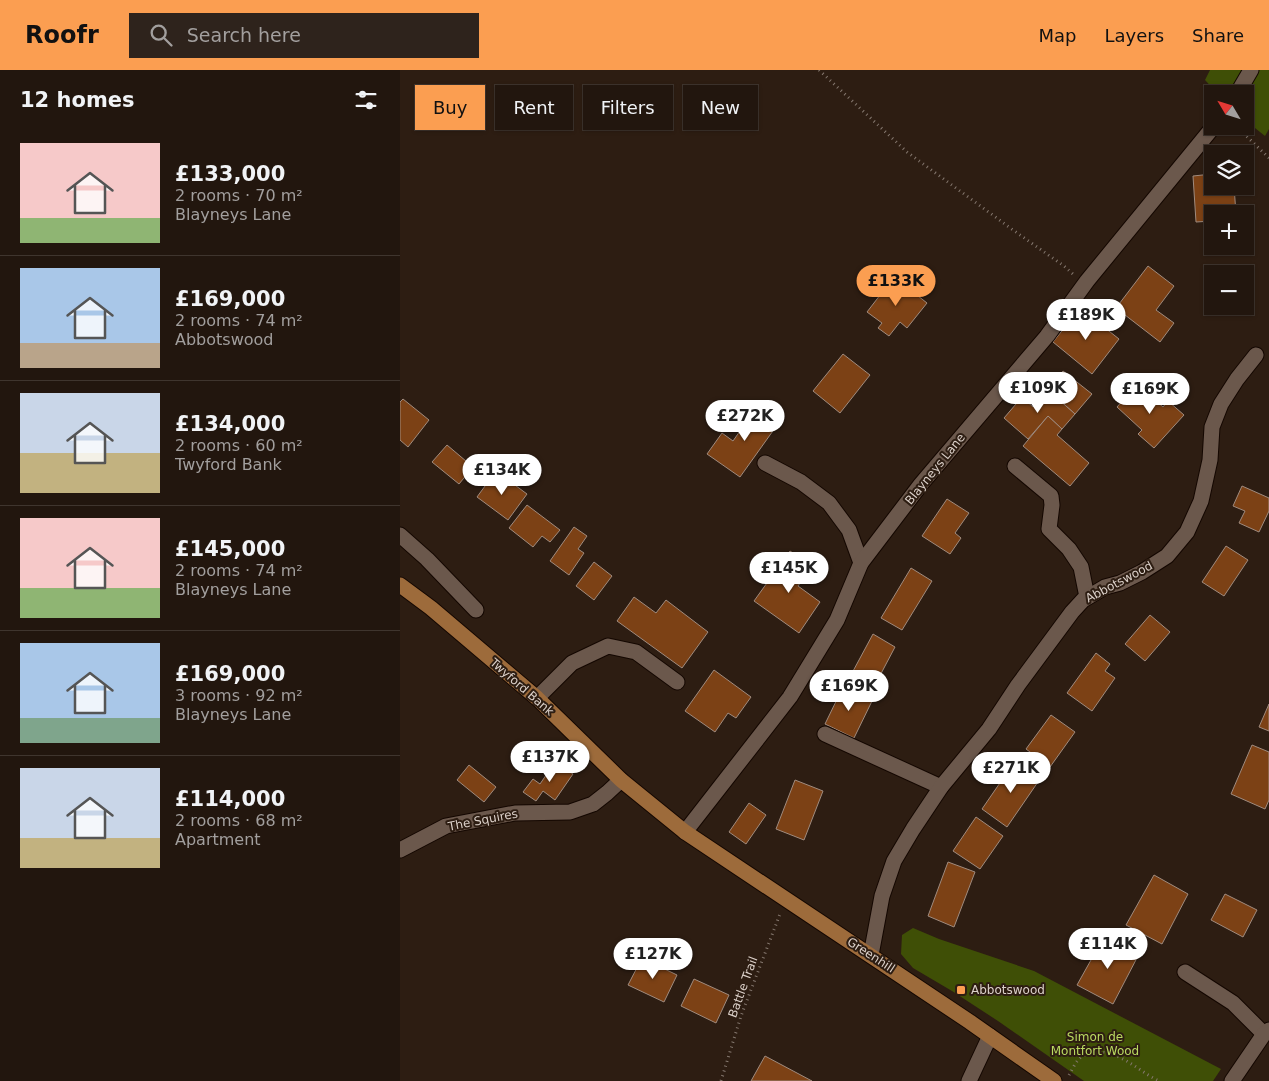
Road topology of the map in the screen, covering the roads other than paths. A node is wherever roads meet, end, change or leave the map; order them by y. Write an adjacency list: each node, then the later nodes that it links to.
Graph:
1 (1251, 70): 2 (street)
2 (1242, 85)
3 (1207, 135): 8 (street, Blayneys Lane)
4 (1256, 355): 10 (street, Abbotswood)
5 (765, 463): 8 (street)
6 (1015, 466): 10 (street)
7 (400, 535): 11 (street)
8 (862, 563): 17 (street, Blayneys Lane)
9 (400, 585): 13 (main road, Twyford Bank)
10 (1087, 598): 16 (street, Abbotswood)
11 (476, 610)
12 (677, 682): 13 (street)
13 (537, 698): 15 (main road, Twyford Bank)
14 (825, 734): 16 (street)
15 (621, 780): 17 (main road, Twyford Bank); 18 (street, The Squires)
16 (941, 788): 19 (street, Abbotswood)
17 (685, 832): 19 (main road, Greenhill)
18 (400, 850)
19 (871, 955): 22 (main road, Greenhill)
20 (1185, 972): 21 (street)
21 (1266, 1032): 25 (street)
22 (990, 1036): 23 (street); 24 (main road, Greenhill)
23 (969, 1081)
24 (1054, 1081)
25 (1232, 1081)

